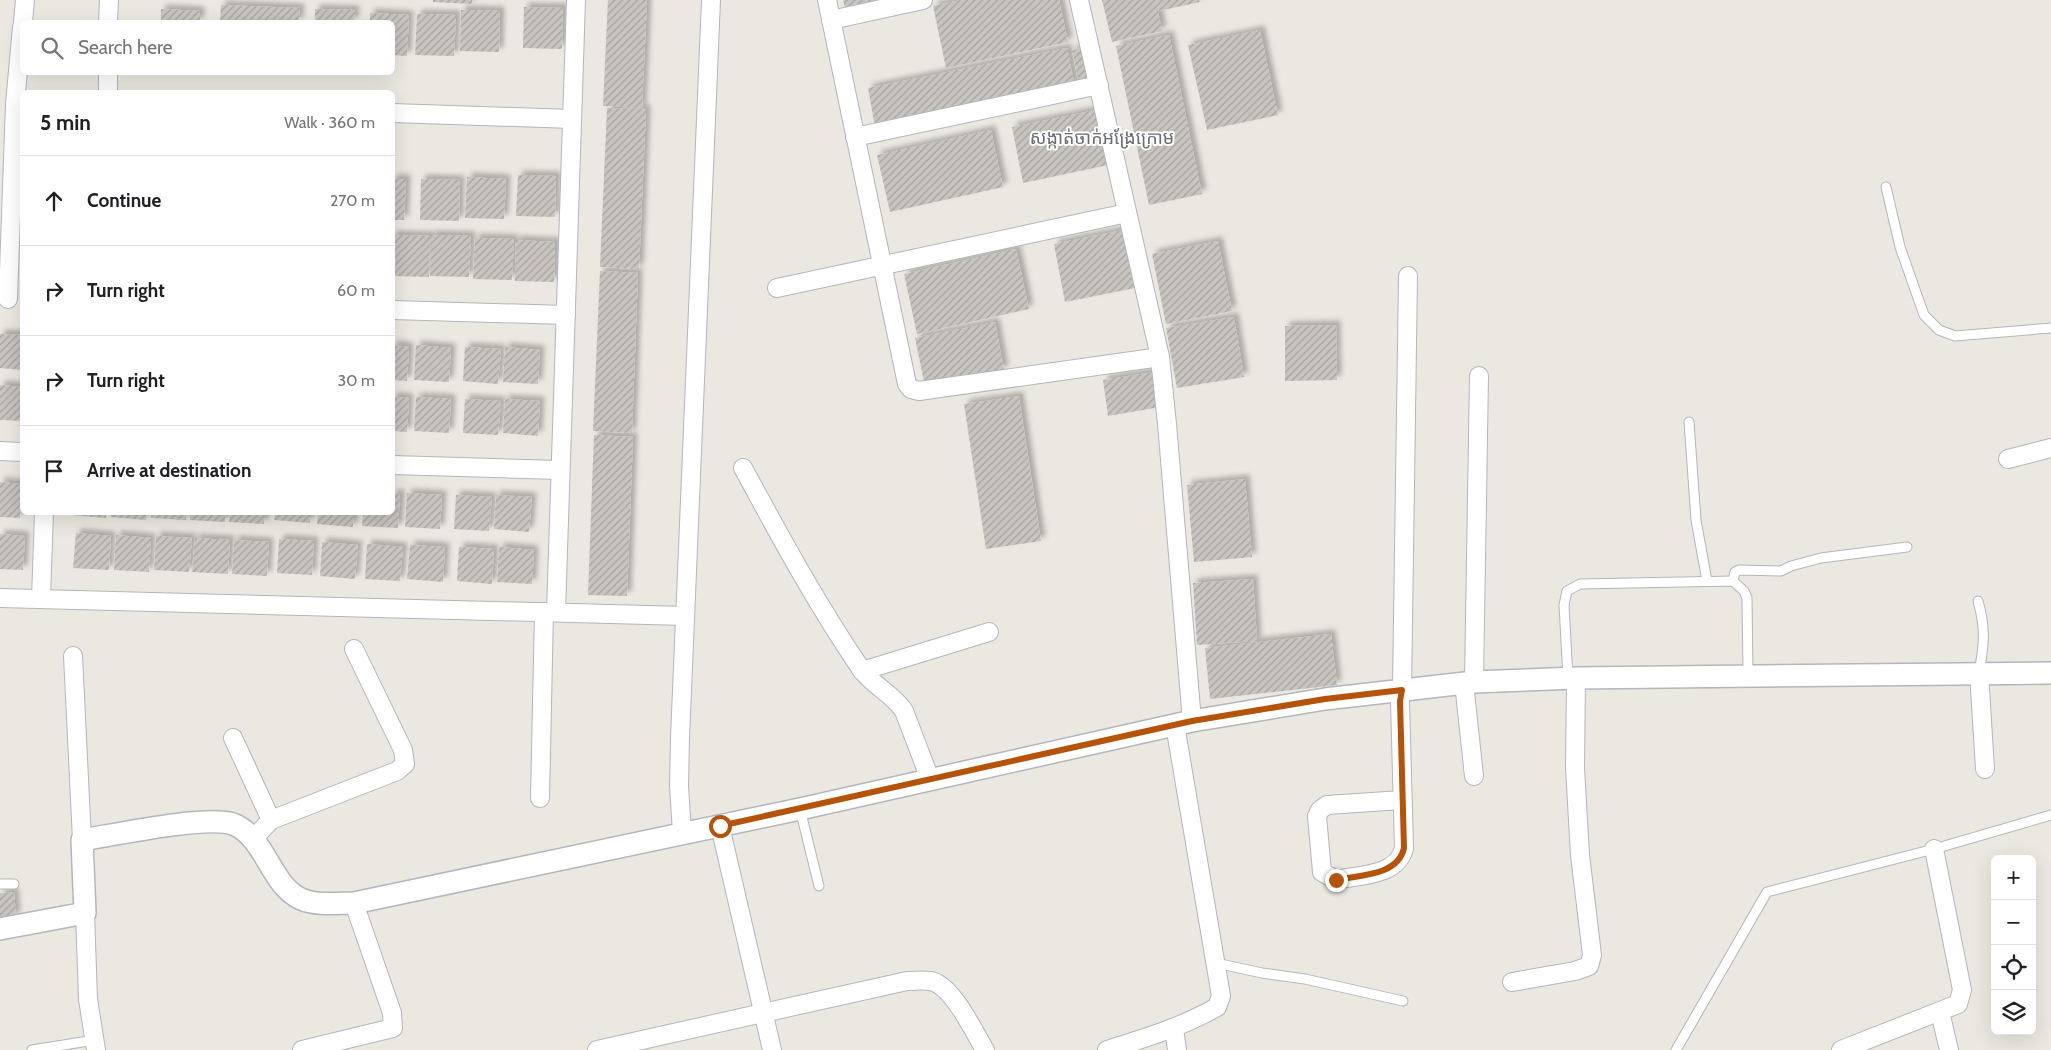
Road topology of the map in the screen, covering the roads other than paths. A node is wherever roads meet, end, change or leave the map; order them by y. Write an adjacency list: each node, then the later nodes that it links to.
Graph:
1 (25, 0): 8 (street)
2 (109, 0): 9 (street)
3 (576, 0): 17 (street)
4 (711, 0): 46 (street)
5 (827, 0): 10 (street)
6 (924, 0): 10 (street)
7 (1079, 0): 13 (street)
8 (23, 20)
9 (108, 20)
10 (831, 20): 18 (street)
11 (20, 36): 15 (street)
12 (108, 75): 14 (street)
13 (1099, 86): 18 (street); 20 (street)
14 (108, 90)
15 (7, 103): 24 (street)
16 (395, 113): 17 (street)
17 (572, 119): 26 (street)
18 (855, 137): 21 (street)
19 (1886, 187): 27 (lane)
20 (1127, 213): 21 (street); 28 (street)
21 (882, 266): 23 (street); 28 (street)
22 (1408, 276): 56 (street)
23 (776, 288)
24 (10, 299)
25 (395, 310): 26 (street)
26 (566, 315): 37 (street)
27 (2051, 328)
28 (1160, 357): 57 (street)
29 (1479, 376): 55 (street)
30 (1690, 422): 40 (lane)
31 (2051, 448): 34 (street)
32 (0, 451): 33 (street)
33 (20, 452)
34 (2008, 459)
35 (395, 465): 37 (street)
36 (743, 468): 50 (street)
37 (560, 470): 45 (street)
38 (44, 515): 43 (street)
39 (1908, 547): 41 (lane)
40 (1707, 581): 41 (lane); 54 (lane)
41 (1732, 581): 53 (lane)
42 (0, 598): 43 (street)
43 (41, 599): 45 (street)
44 (1978, 601): 51 (lane)
45 (550, 612): 46 (street); 62 (street)
46 (686, 616): 68 (street)
47 (989, 632): 50 (street)
48 (354, 649): 66 (street)
49 (73, 656): 69 (street)
50 (862, 670): 61 (street)
51 (1979, 673): 52 (street); 53 (street); 59 (street)
52 (2051, 673)
53 (1748, 674): 54 (street)
54 (1572, 678): 55 (street); 79 (street)
55 (1469, 682): 56 (street); 60 (street)
56 (1402, 690): 57 (street); 63 (street)
57 (1184, 723): 61 (street); 78 (street)
58 (233, 738): 66 (street)
59 (1985, 769)
60 (1474, 776)
61 (930, 780): 64 (street)
62 (540, 798)
63 (1402, 800): 63 (street)
64 (800, 809): 67 (street); 74 (lane)
65 (2051, 815): 71 (lane)
66 (271, 820): 70 (street)
67 (720, 826): 68 (street); 81 (street)
68 (682, 833): 75 (street)
69 (82, 840): 70 (street); 76 (street)
70 (252, 840): 75 (street)
71 (1934, 849): 82 (street); 92 (lane)
72 (0, 884): 73 (lane)
73 (14, 884)
74 (819, 886)
75 (354, 903): 86 (street)
76 (85, 912): 77 (street); 84 (street)
77 (0, 929)
78 (1216, 963): 80 (lane); 83 (street)
79 (1512, 982)
80 (1403, 1001)
81 (763, 1012): 87 (street); 88 (street); 89 (street)
82 (1940, 1012): 93 (street); 94 (street)
83 (1174, 1029): 90 (street); 91 (street)
84 (95, 1045): 85 (lane)
85 (32, 1050)
86 (302, 1050)
87 (597, 1050)
88 (772, 1050)
89 (985, 1050)
90 (1106, 1050)
91 (1176, 1050)
92 (1676, 1050)
93 (1841, 1050)
94 (1950, 1050)

